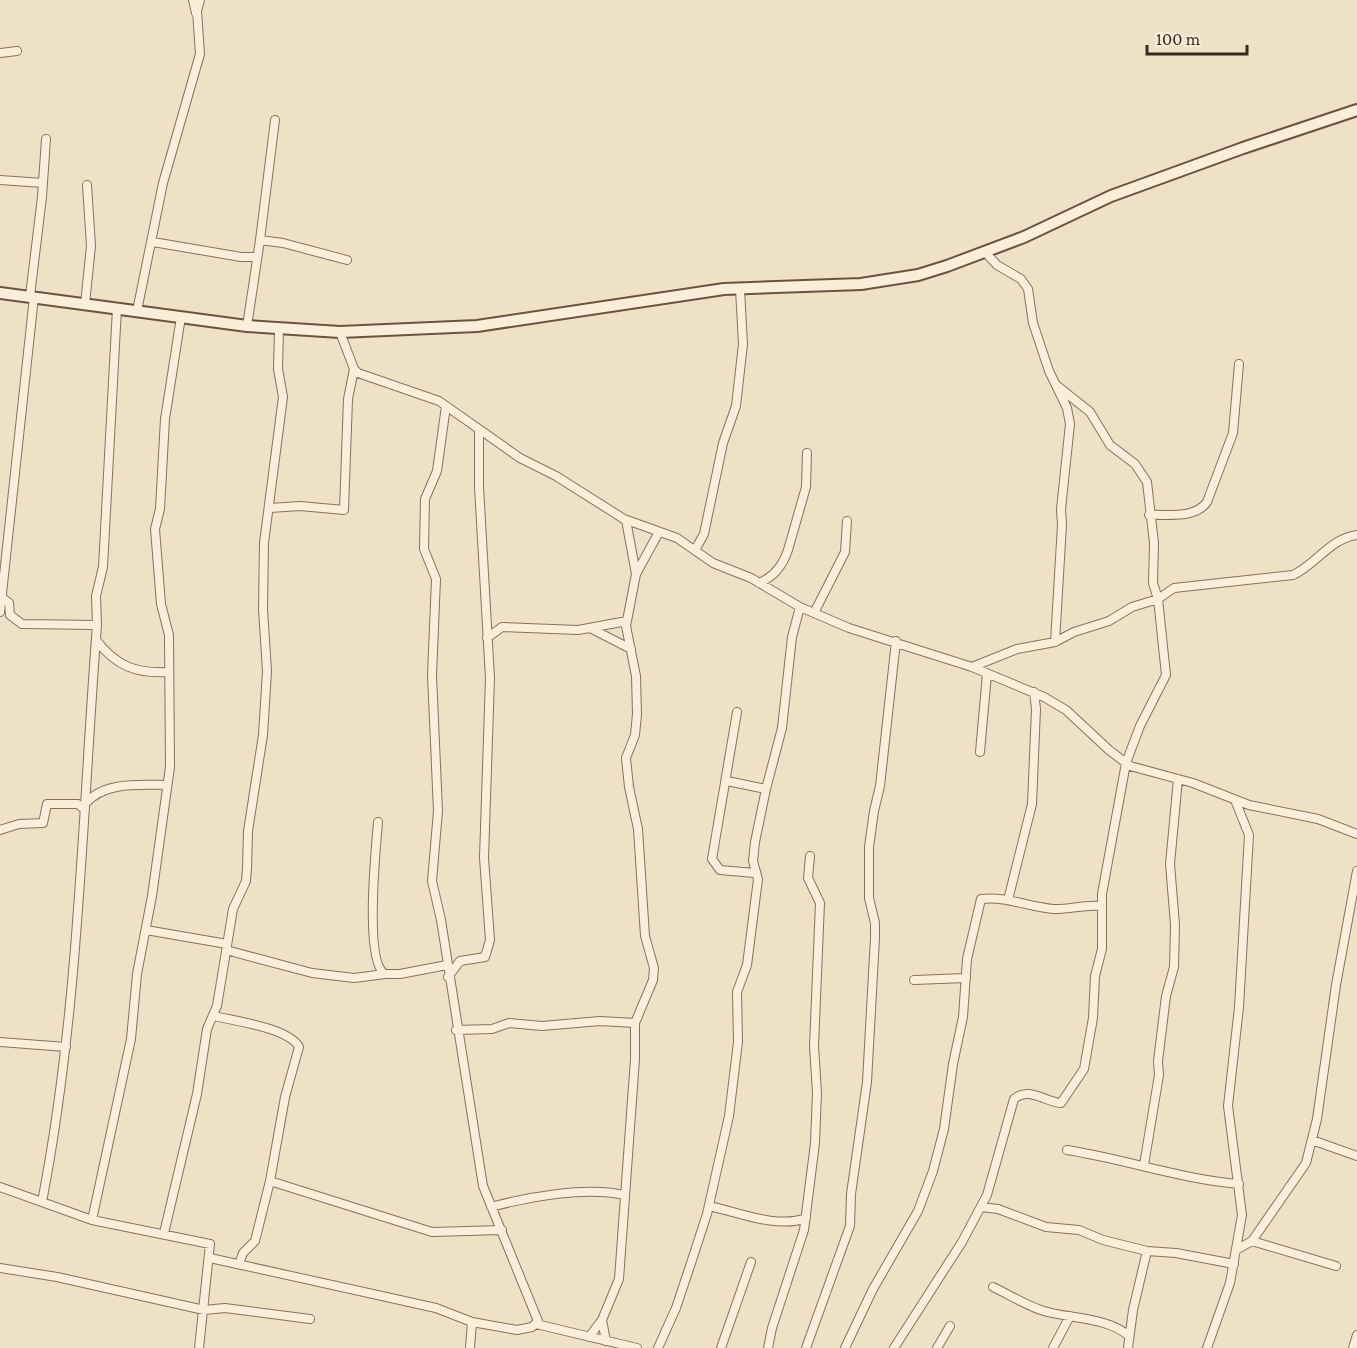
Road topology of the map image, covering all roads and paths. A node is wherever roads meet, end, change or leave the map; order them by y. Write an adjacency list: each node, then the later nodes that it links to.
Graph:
1 (193, 0): 3 (street)
2 (200, 0): 3 (street)
3 (198, 17): 13 (street)
4 (17, 51): 5 (street)
5 (0, 53)
6 (1357, 110): 14 (street)
7 (275, 120): 12 (street)
8 (46, 139): 10 (street)
9 (0, 180): 10 (street)
10 (43, 183): 19 (street)
11 (87, 185): 20 (street)
12 (260, 240): 15 (street); 16 (street)
13 (153, 242): 15 (street); 22 (street)
14 (985, 252): 17 (street); 29 (street)
15 (257, 256): 24 (street)
16 (347, 260)
17 (740, 289): 26 (street); 39 (street)
18 (0, 292): 19 (street)
19 (32, 297): 20 (street); 43 (street)
20 (85, 304): 21 (street)
21 (117, 308): 22 (street); 51 (street)
22 (137, 311): 23 (street)
23 (181, 317): 24 (street); 59 (street)
24 (247, 326): 25 (street)
25 (279, 330): 26 (street); 33 (street)
26 (340, 332): 28 (street)
27 (1239, 364): 34 (street)
28 (354, 369): 30 (street); 33 (street)
29 (1056, 385): 34 (street); 56 (street)
30 (446, 406): 31 (street); 81 (street)
31 (479, 431): 35 (street); 53 (street)
32 (807, 453): 41 (street)
33 (270, 508): 80 (street)
34 (1149, 514): 46 (street)
35 (626, 520): 37 (street); 40 (street)
36 (848, 521): 49 (street)
37 (659, 532): 39 (street); 40 (street)
38 (1357, 535): 46 (street)
39 (695, 550): 42 (street)
40 (636, 574): 50 (street)
41 (770, 579): 42 (street); 44 (street)
42 (759, 583): 44 (street)
43 (2, 588): 45 (street)
44 (770, 588): 47 (street)
45 (1, 597): 48 (street); 51 (street)
46 (1158, 599): 56 (street); 64 (street)
47 (800, 607): 49 (street); 68 (street)
48 (0, 612)
49 (814, 613): 55 (street)
50 (627, 621): 52 (street); 57 (street)
51 (97, 625): 54 (street)
52 (591, 629): 53 (street); 57 (street)
53 (487, 638): 83 (street)
54 (96, 640): 59 (street); 70 (street)
55 (896, 641): 58 (street); 136 (street)
56 (1054, 642): 58 (street)
57 (631, 649): 87 (street)
58 (972, 667): 60 (street)
59 (169, 672): 67 (street)
60 (987, 674): 61 (street); 63 (street)
61 (1034, 692): 64 (street); 77 (street)
62 (737, 712): 66 (street)
63 (980, 752)
64 (1126, 763): 65 (street); 78 (street)
65 (1178, 779): 69 (street); 94 (street)
66 (727, 781): 68 (street); 76 (street)
67 (167, 785): 70 (street); 79 (street)
68 (766, 789): 76 (street)
69 (1235, 800): 73 (street); 96 (street)
70 (83, 804): 72 (street); 90 (street)
71 (378, 822): 82 (street)
72 (0, 830)
73 (1357, 835)
74 (810, 856): 103 (street)
75 (1357, 871): 91 (street)
76 (755, 873): 100 (street)
77 (1008, 900): 78 (street); 84 (street)
78 (1101, 906): 102 (street)
79 (146, 930): 80 (street); 104 (street)
80 (227, 947): 82 (street); 86 (street)
81 (447, 965): 82 (street); 83 (street)
82 (382, 971)
83 (448, 977): 88 (street)
84 (966, 978): 85 (street); 137 (street)
85 (914, 980)
86 (214, 1016): 95 (street); 108 (street)
87 (635, 1023): 88 (street); 98 (street)
88 (456, 1030): 101 (street)
89 (0, 1042): 90 (street)
90 (66, 1047): 99 (street)
91 (1312, 1140): 93 (street); 109 (street)
92 (1067, 1150): 94 (street)
93 (1357, 1156)
94 (1144, 1165): 96 (street)
95 (270, 1181): 106 (street); 115 (street)
96 (1239, 1184): 111 (street)
97 (0, 1187): 99 (street)
98 (624, 1195): 101 (street); 122 (street)
99 (42, 1202): 104 (street)
100 (708, 1206): 105 (street); 133 (street)
101 (491, 1207): 106 (street)
102 (981, 1207): 110 (street); 138 (street)
103 (806, 1218): 105 (street); 107 (street)
104 (92, 1220): 108 (street)
105 (795, 1222): 107 (street)
106 (502, 1230): 124 (street)
107 (804, 1230): 135 (street)
108 (164, 1233): 112 (street)
109 (1251, 1241): 111 (street); 116 (street)
110 (1147, 1251): 114 (street); 126 (street)
111 (1236, 1251): 114 (street)
112 (210, 1258): 115 (street); 119 (street)
113 (751, 1262): 134 (street)
114 (1234, 1263): 142 (street)
115 (239, 1264): 123 (street)
116 (1336, 1266)
117 (0, 1268): 119 (street)
118 (993, 1287): 120 (street)
119 (204, 1310): 121 (street); 130 (street)
120 (1070, 1316): 126 (street); 140 (street)
121 (310, 1319)
122 (602, 1320): 128 (street); 129 (street)
123 (472, 1322): 124 (street); 131 (street)
124 (536, 1324): 128 (street)
125 (950, 1326): 139 (street)
126 (1126, 1334): 141 (street)
127 (1357, 1335): 143 (street)
128 (589, 1337): 129 (street)
129 (606, 1341): 132 (street)
130 (199, 1348)
131 (470, 1348)
132 (636, 1348)
133 (658, 1348)
134 (721, 1348)
135 (768, 1348)
136 (806, 1348)
137 (845, 1348)
138 (894, 1348)
139 (937, 1348)
140 (1053, 1348)
141 (1128, 1348)
142 (1206, 1348)
143 (1353, 1348)

